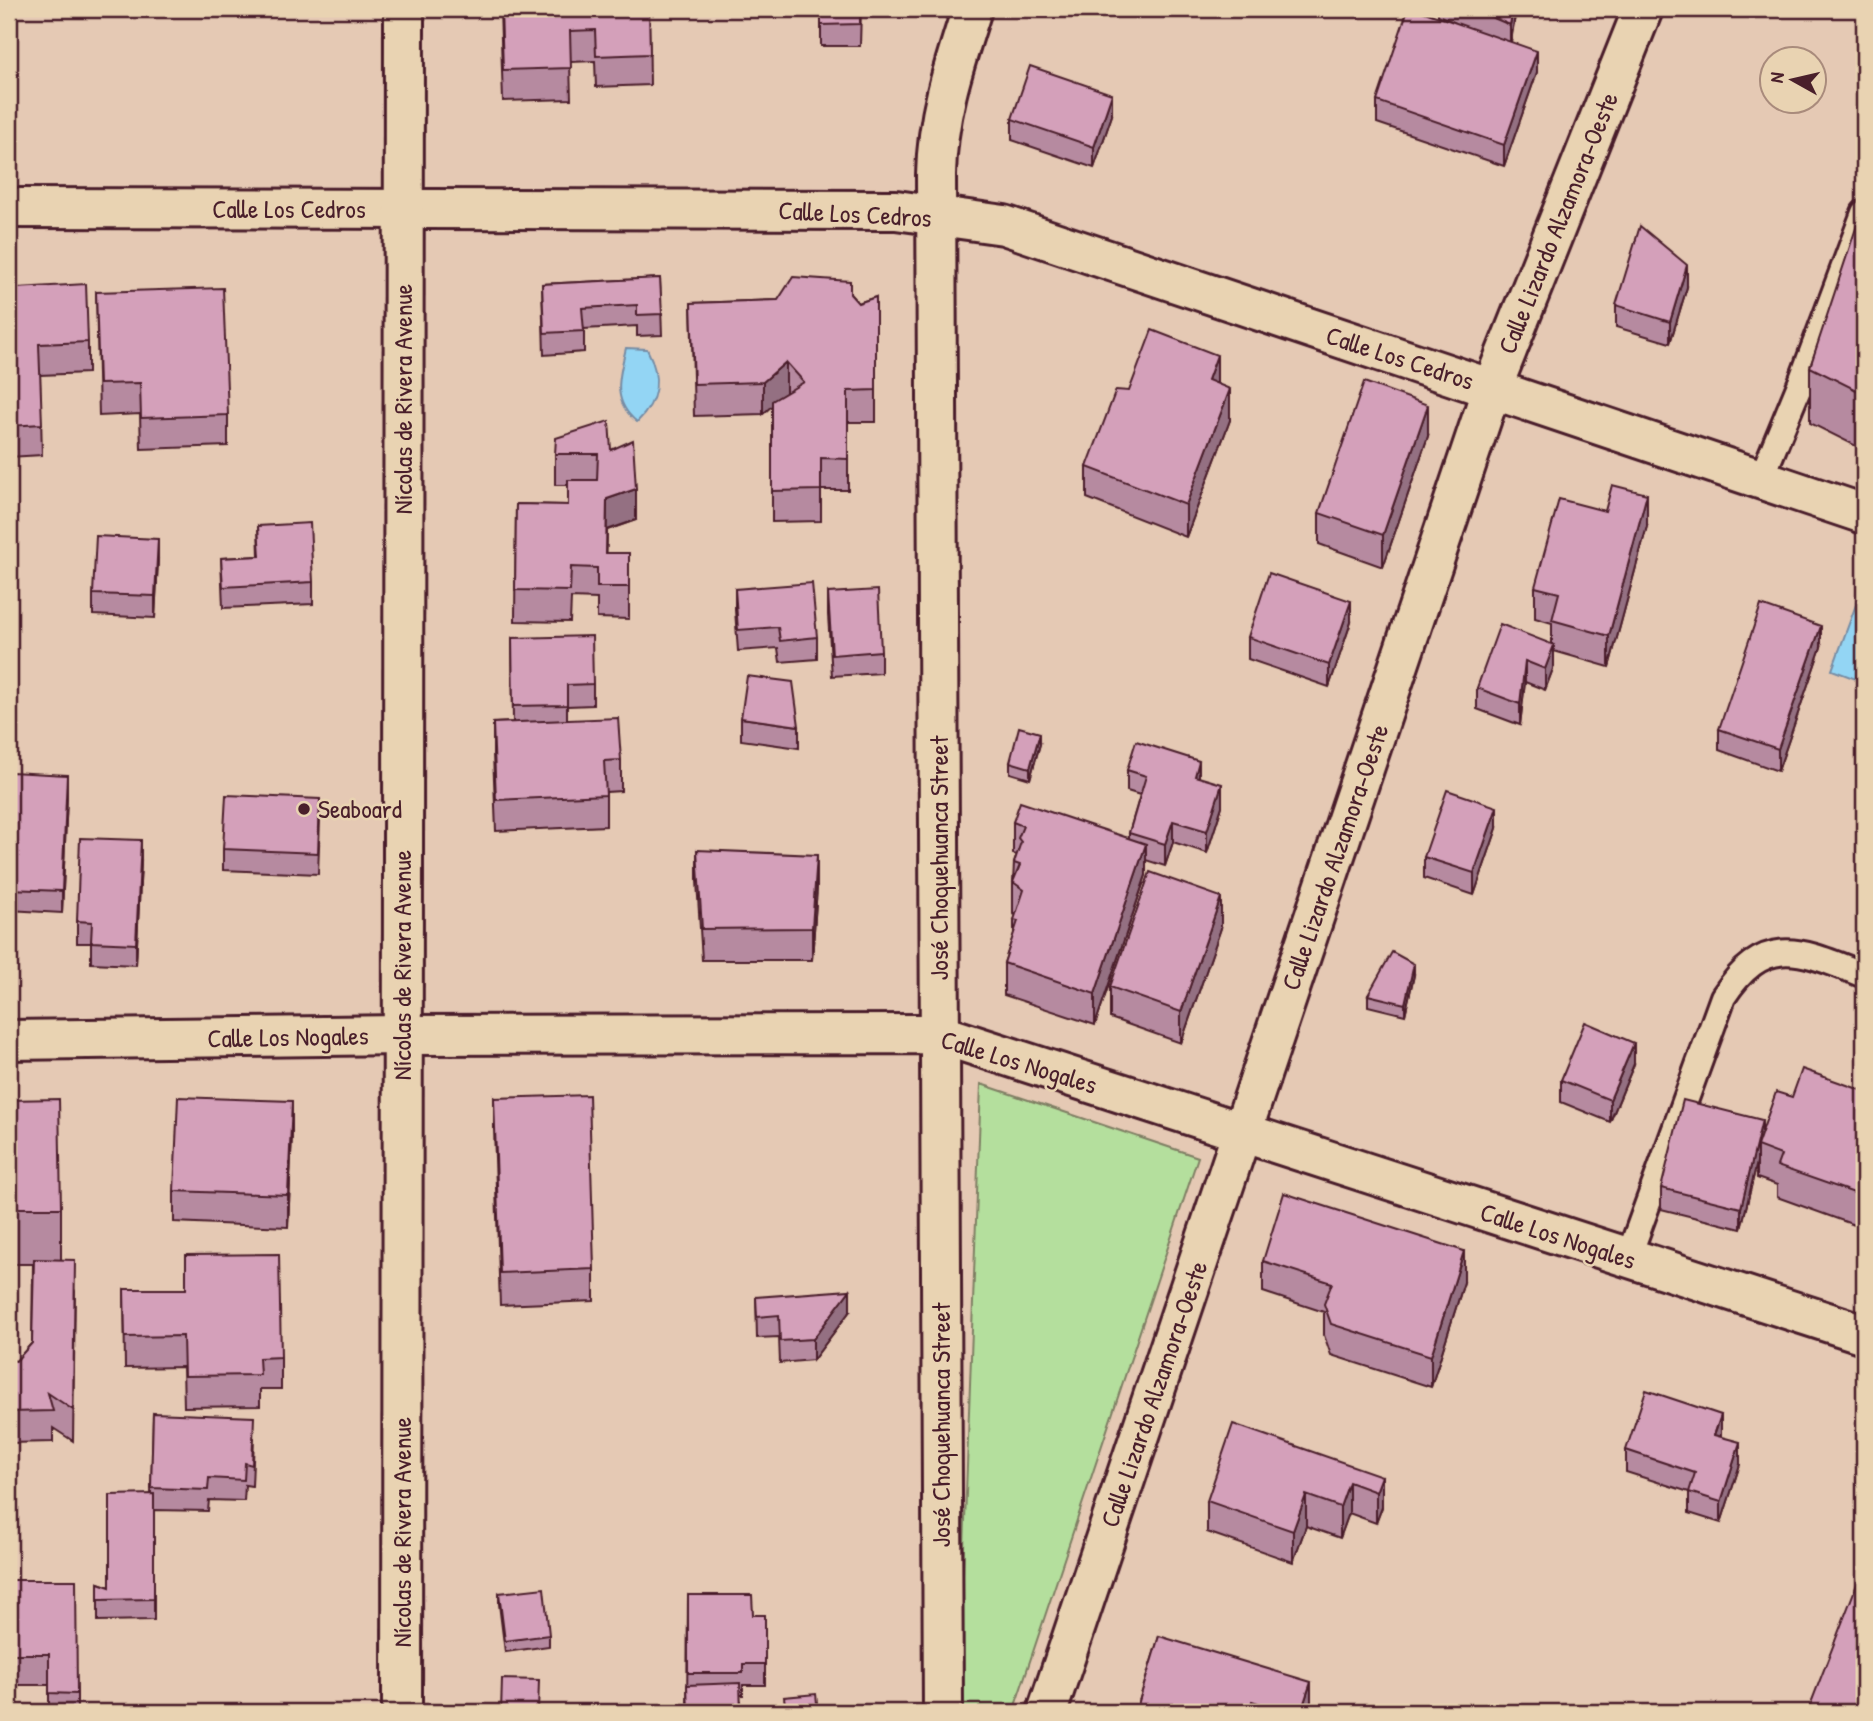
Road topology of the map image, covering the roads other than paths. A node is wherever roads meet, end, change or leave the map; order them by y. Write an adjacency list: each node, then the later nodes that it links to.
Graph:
1 (404, 9): 5 (street, Nícolas de Rivera Avenue)
2 (972, 9): 7 (street, José Choquehuanca Street)
3 (1643, 9): 8 (street, Calle Lizardo Alzamora-Oeste)
4 (9, 208): 5 (street, Calle Los Cedros)
5 (403, 209): 7 (street, Calle Los Cedros); 13 (street, Nícolas de Rivera Avenue)
6 (1864, 213): 9 (lane)
7 (936, 216): 8 (street, Calle Los Cedros); 12 (street, José Choquehuanca Street)
8 (1492, 388): 9 (street, Calle Los Cedros); 15 (street, Calle Lizardo Alzamora-Oeste)
9 (1761, 479): 10 (street, Calle Los Cedros)
10 (1864, 514)
11 (1864, 975): 16 (lane)
12 (939, 1034): 13 (street, Calle Los Nogales); 15 (street, Calle Los Nogales); 19 (street, José Choquehuanca Street)
13 (402, 1035): 14 (street, Calle Los Nogales); 18 (street, Nícolas de Rivera Avenue)
14 (9, 1040)
15 (1242, 1134): 16 (street, Calle Los Nogales); 20 (street, Calle Lizardo Alzamora-Oeste)
16 (1628, 1258): 17 (street, Calle Los Nogales)
17 (1864, 1334)
18 (402, 1712)
19 (943, 1712)
20 (1047, 1712)

